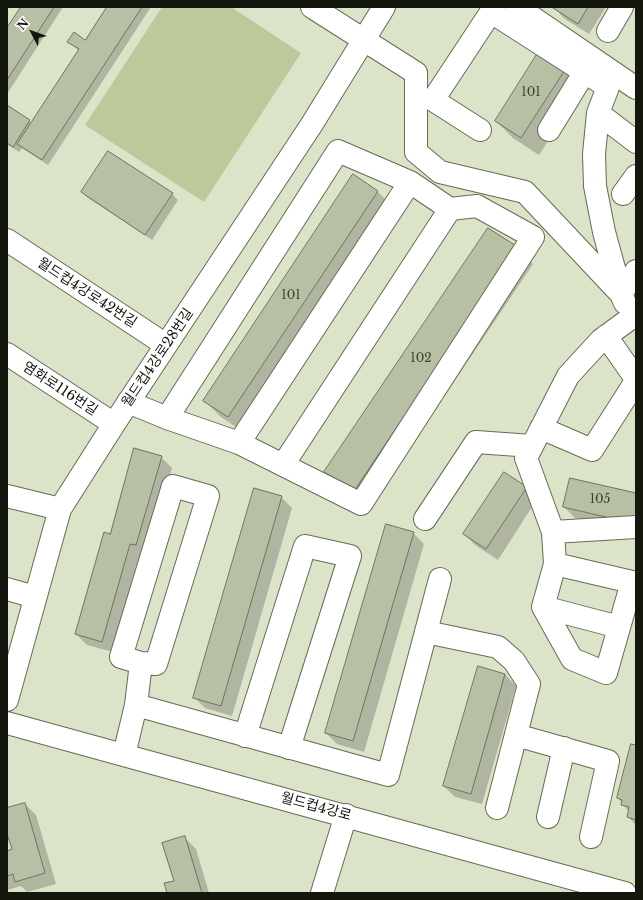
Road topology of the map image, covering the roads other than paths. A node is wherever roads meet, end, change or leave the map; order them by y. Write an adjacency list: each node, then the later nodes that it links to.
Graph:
1 (312, 7): 8 (street)
2 (384, 7): 8 (street)
3 (517, 7): 10 (street)
4 (622, 7): 7 (street)
5 (626, 7): 6 (street)
6 (636, 12)
7 (608, 32)
8 (363, 41): 21 (street); 24 (street, 월드컵4강로28번길)
9 (584, 73): 11 (street); 12 (street); 13 (street)
10 (636, 88)
11 (598, 113): 14 (street); 21 (street)
12 (480, 130)
13 (549, 130)
14 (636, 142)
15 (636, 176): 17 (street)
16 (410, 182): 18 (street); 28 (street); 31 (street)
17 (623, 194)
18 (450, 209): 32 (street); 32 (street)
19 (7, 240): 24 (street, 월드컵4강로42번길)
20 (636, 271): 21 (street)
21 (621, 294): 22 (street)
22 (634, 323): 23 (street)
23 (606, 336): 26 (street); 30 (street)
24 (166, 345): 27 (street, 월드컵4강로28번길)
25 (7, 354): 29 (street, 염화로116번길)
26 (636, 380): 30 (street)
27 (128, 402): 28 (street); 29 (street, 월드컵4강로28번길)
28 (167, 418): 31 (street)
29 (114, 424): 34 (street, 월드컵4강로28번길)
30 (537, 437): 35 (street); 37 (street)
31 (239, 442): 32 (street)
32 (283, 465)
33 (7, 496): 34 (street)
34 (60, 509): 41 (street, 월드컵4강로28번길)
35 (424, 519)
36 (636, 527): 37 (street)
37 (553, 532): 38 (street)
38 (554, 564): 42 (street); 43 (street)
39 (440, 579): 44 (street)
40 (7, 589): 41 (street)
41 (35, 597): 46 (street, 월드컵4강로28번길)
42 (543, 607): 43 (street); 43 (street)
43 (619, 627)
44 (426, 632): 49 (street); 51 (street)
45 (141, 663): 45 (street); 47 (street)
46 (7, 700)
47 (136, 705): 50 (street); 53 (street)
48 (7, 723): 53 (street, 월드컵4강로)
49 (516, 735): 52 (street); 54 (street)
50 (245, 736): 51 (street); 51 (street)
51 (289, 748)
52 (564, 748): 56 (street); 57 (street)
53 (124, 755): 55 (street, 월드컵4강로)
54 (497, 808)
55 (346, 815): 58 (street); 59 (street, 월드컵4강로)
56 (548, 817)
57 (591, 837)
58 (322, 893)
59 (625, 893)

